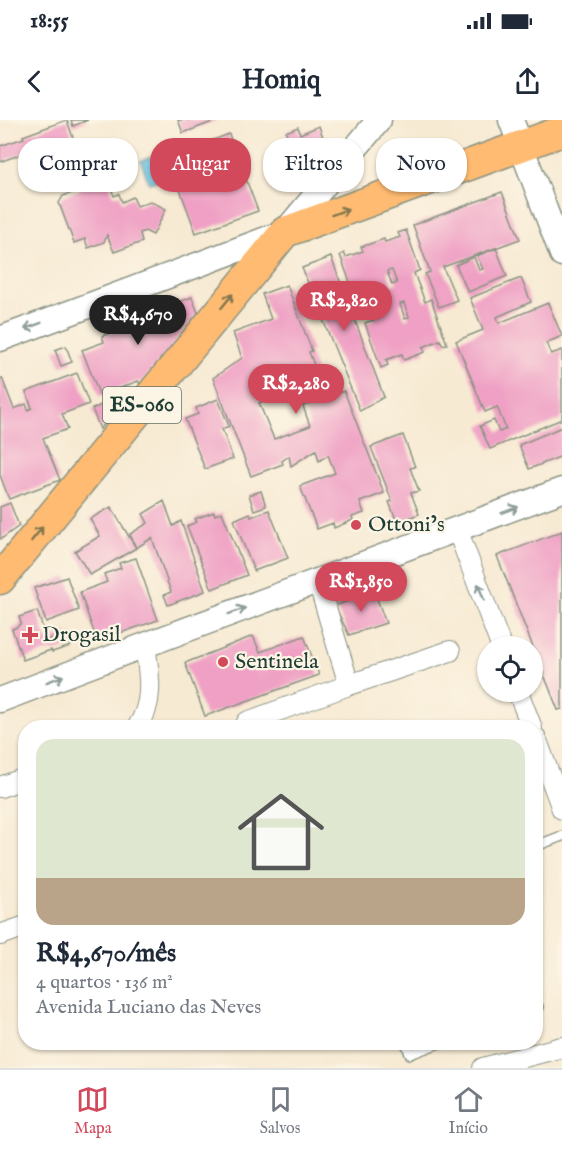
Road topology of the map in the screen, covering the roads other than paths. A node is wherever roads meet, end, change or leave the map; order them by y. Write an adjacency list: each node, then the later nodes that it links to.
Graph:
1 (379, 120): 4 (street, ES-060)
2 (562, 131): 3 (main road)
3 (516, 133): 4 (main road, one-way to 3); 5 (street)
4 (285, 232): 6 (street, one-way to 6); 9 (main road, ES-060, one-way to 4)
5 (562, 254)
6 (0, 339)
7 (562, 490): 8 (street, one-way to 7)
8 (457, 529): 10 (street); 11 (street, one-way to 8)
9 (0, 579)
10 (318, 581): 12 (street, one-way to 10); 14 (street)
11 (497, 636)
12 (145, 645): 15 (street, one-way to 12); 17 (street)
13 (450, 651): 14 (street)
14 (349, 685): 18 (street)
15 (0, 700)
16 (522, 702): 19 (street)
17 (141, 720)
18 (253, 720)
19 (528, 720)
20 (543, 759): 23 (street)
21 (18, 781): 22 (street)
22 (0, 787)
23 (562, 808)
24 (562, 836): 25 (lane)
25 (543, 843)
26 (18, 929): 27 (street)
27 (0, 935)
28 (562, 1047): 31 (street)
29 (409, 1050): 30 (lane)
30 (421, 1050)
31 (483, 1068)

